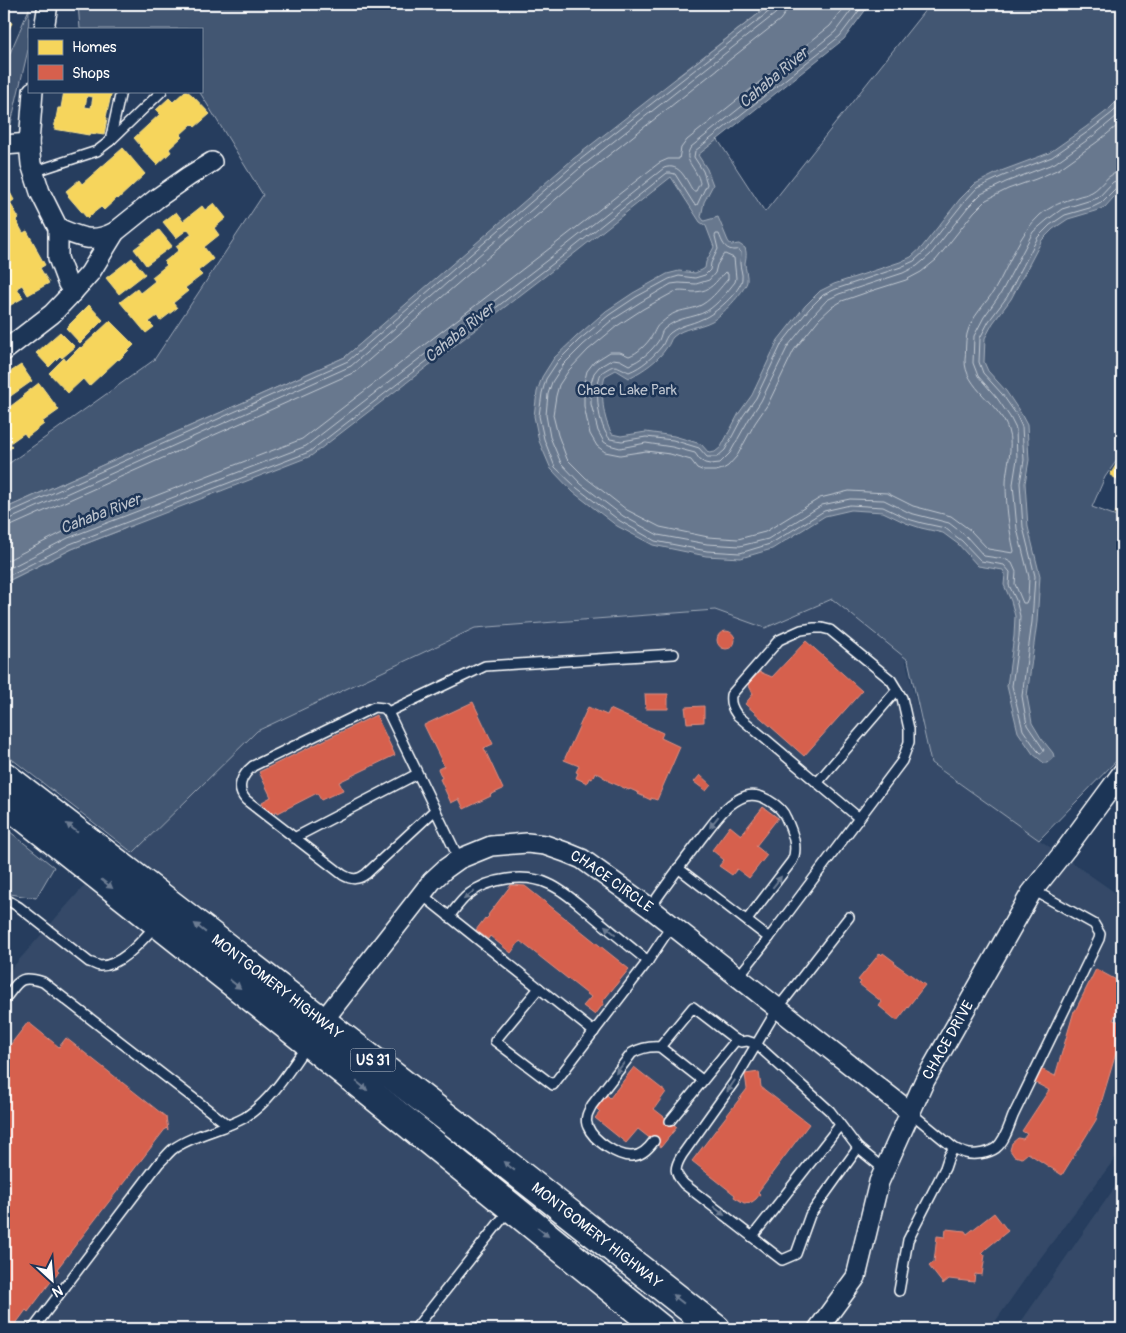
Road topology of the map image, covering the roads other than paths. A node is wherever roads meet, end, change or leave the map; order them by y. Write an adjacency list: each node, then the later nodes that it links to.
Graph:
1 (48, 4): 2 (street)
2 (44, 28)
3 (33, 92): 7 (street)
4 (120, 92): 6 (lane)
5 (161, 92): 6 (lane)
6 (110, 141): 10 (lane)
7 (29, 143): 8 (street); 10 (street)
8 (4, 146)
9 (212, 162): 12 (street)
10 (33, 172): 11 (street)
11 (58, 228): 12 (street); 13 (street)
12 (115, 232): 13 (street)
13 (72, 292): 14 (street)
14 (4, 351)
15 (674, 654): 17 (lane)
16 (897, 690): 21 (lane); 21 (lane); 24 (lane)
17 (388, 712): 19 (lane); 25 (lane)
18 (1122, 773): 28 (street, CHACE DRIVE)
19 (417, 774): 23 (lane); 25 (lane)
20 (4, 776): 22 (main road, MONTGOMERY HIGHWAY / US 31)
21 (817, 783): 24 (lane)
22 (15, 802): 35 (main road, MONTGOMERY HIGHWAY / US 31, one-way to 35); 43 (main road, MONTGOMERY HIGHWAY / US 31, one-way to 22)
23 (435, 810): 25 (lane); 26 (lane)
24 (859, 818): 37 (lane)
25 (294, 838)
26 (459, 860): 29 (street, CHACE CIRCLE); 31 (street, CHACE CIRCLE)
27 (678, 868): 31 (lane); 34 (lane); 34 (lane, one-way to 27)
28 (1033, 890): 49 (street, CHACE DRIVE); 55 (lane)
29 (421, 894): 32 (lane); 43 (street, CHACE CIRCLE)
30 (4, 900): 35 (lane)
31 (650, 908): 36 (street, CHACE CIRCLE)
32 (449, 916): 38 (lane, one-way to 32); 40 (lane)
33 (849, 917): 42 (lane)
34 (747, 920): 37 (lane)
35 (158, 923): 43 (main road, MONTGOMERY HIGHWAY / US 31, one-way to 43)
36 (672, 925): 38 (lane); 39 (street, CHACE CIRCLE)
37 (769, 938): 39 (lane)
38 (648, 961): 44 (lane)
39 (738, 977): 42 (street, CHACE CIRCLE)
40 (539, 988): 44 (lane); 44 (lane)
41 (4, 1000): 51 (lane)
42 (778, 1008): 46 (lane); 49 (street, CHACE CIRCLE)
43 (316, 1032): 51 (lane); 57 (main road, MONTGOMERY HIGHWAY / US 31, one-way to 57); 63 (main road, MONTGOMERY HIGHWAY / US 31, one-way to 43)
44 (594, 1032)
45 (736, 1040): 46 (lane); 47 (lane); 48 (lane)
46 (756, 1044): 52 (lane); 58 (lane, one-way to 58)
47 (660, 1047): 48 (lane); 53 (lane, one-way to 53)
48 (702, 1080): 50 (lane)
49 (910, 1112): 55 (lane); 56 (street, CHACE DRIVE)
50 (670, 1121)
51 (228, 1125): 60 (lane)
52 (840, 1125): 54 (lane); 58 (lane)
53 (654, 1141)
54 (858, 1148): 56 (lane); 58 (lane)
55 (954, 1148): 59 (lane)
56 (885, 1170): 64 (street, CHACE DRIVE)
57 (512, 1207): 61 (lane); 62 (main road, MONTGOMERY HIGHWAY / US 31, one-way to 62)
58 (752, 1237)
59 (899, 1291)
60 (33, 1329)
61 (414, 1329)
62 (661, 1329)
63 (716, 1329)
64 (818, 1329)

